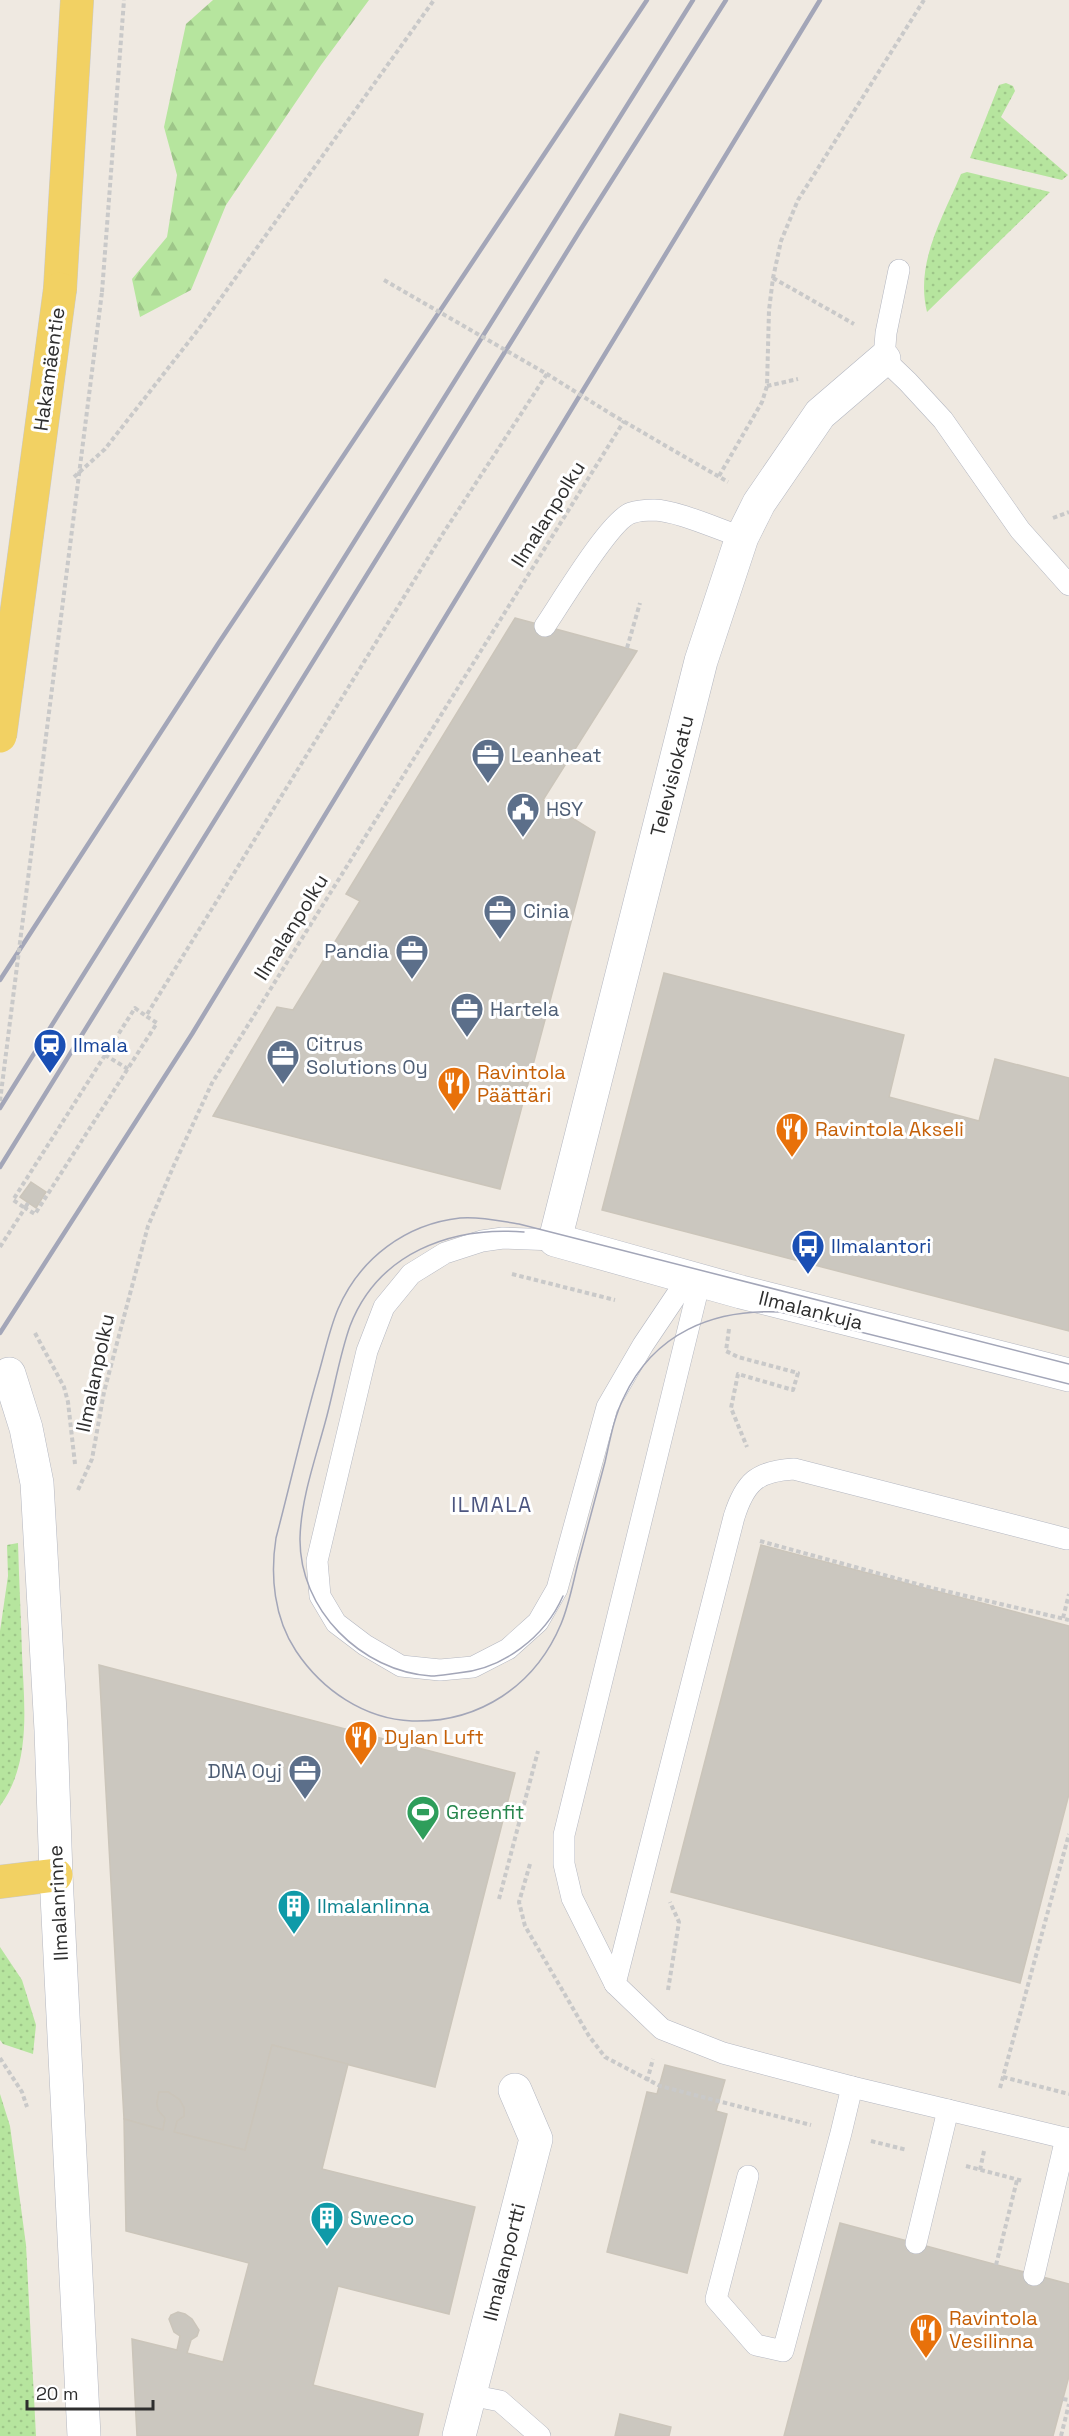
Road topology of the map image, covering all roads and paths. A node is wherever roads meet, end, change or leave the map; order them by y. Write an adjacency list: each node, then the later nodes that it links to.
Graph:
1 (76, 0): 17 (main road, Hakamäentie, bridge)
2 (124, 0): 21 (path, bridge)
3 (434, 0): 11 (path)
4 (924, 0): 6 (path)
5 (899, 270): 8 (lane)
6 (773, 278): 8 (path); 10 (path)
7 (384, 280): 9 (path, bridge)
8 (884, 359): 12 (street, Televisiokatu); 13 (lane)
9 (548, 374): 10 (path, bridge); 18 (path)
10 (624, 421): 31 (path, Ilmalanpolku)
11 (72, 479)
12 (742, 537): 15 (lane); 24 (street, Televisiokatu)
13 (1069, 585)
14 (640, 603): 16 (path)
15 (545, 626)
16 (627, 648)
17 (0, 736)
18 (146, 1016): 19 (path); 20 (path)
19 (105, 1055): 20 (path); 23 (path)
20 (128, 1069): 23 (path)
21 (0, 1101)
22 (28, 1203): 23 (path)
23 (25, 1208): 25 (path)
24 (555, 1240): 26 (street, Ilmalankuja); 26 (lane)
25 (0, 1247)
26 (694, 1279): 29 (street, Ilmalankuja); 43 (lane)
27 (731, 1330): 30 (path)
28 (9, 1374): 40 (street, Ilmalanrinne)
29 (1069, 1375)
30 (761, 1475): 32 (lane); 43 (lane)
31 (78, 1490)
32 (1067, 1539)
33 (757, 1540): 35 (path)
34 (1069, 1594): 35 (path)
35 (1063, 1618): 36 (path)
36 (1069, 1620)
37 (538, 1751): 42 (path)
38 (1069, 1834): 45 (path)
39 (532, 1856): 52 (path)
40 (56, 1875): 41 (main road); 65 (street, Ilmalanrinne)
41 (0, 1882)
42 (499, 1899)
43 (615, 1984): 46 (lane)
44 (0, 2058): 48 (path)
45 (1003, 2077): 49 (path); 51 (path)
46 (852, 2087): 50 (lane); 52 (lane)
47 (515, 2090): 62 (street, Ilmalanportti)
48 (22, 2092)
49 (1069, 2094)
50 (948, 2110): 51 (lane); 54 (lane)
51 (992, 2121): 53 (lane); 55 (path)
52 (841, 2133): 54 (path); 56 (lane)
53 (1068, 2139): 58 (lane)
54 (936, 2158): 55 (path); 59 (lane)
55 (980, 2170): 57 (path)
56 (748, 2175)
57 (1017, 2180): 58 (path); 60 (path)
58 (1055, 2190): 61 (lane)
59 (916, 2243)
60 (996, 2265)
61 (1034, 2275)
62 (470, 2395): 66 (street, Ilmalanportti); 67 (lane)
63 (1063, 2399): 64 (path)
64 (1069, 2402): 68 (path)
65 (84, 2436)
66 (459, 2436)
67 (540, 2436)
68 (1060, 2436)

